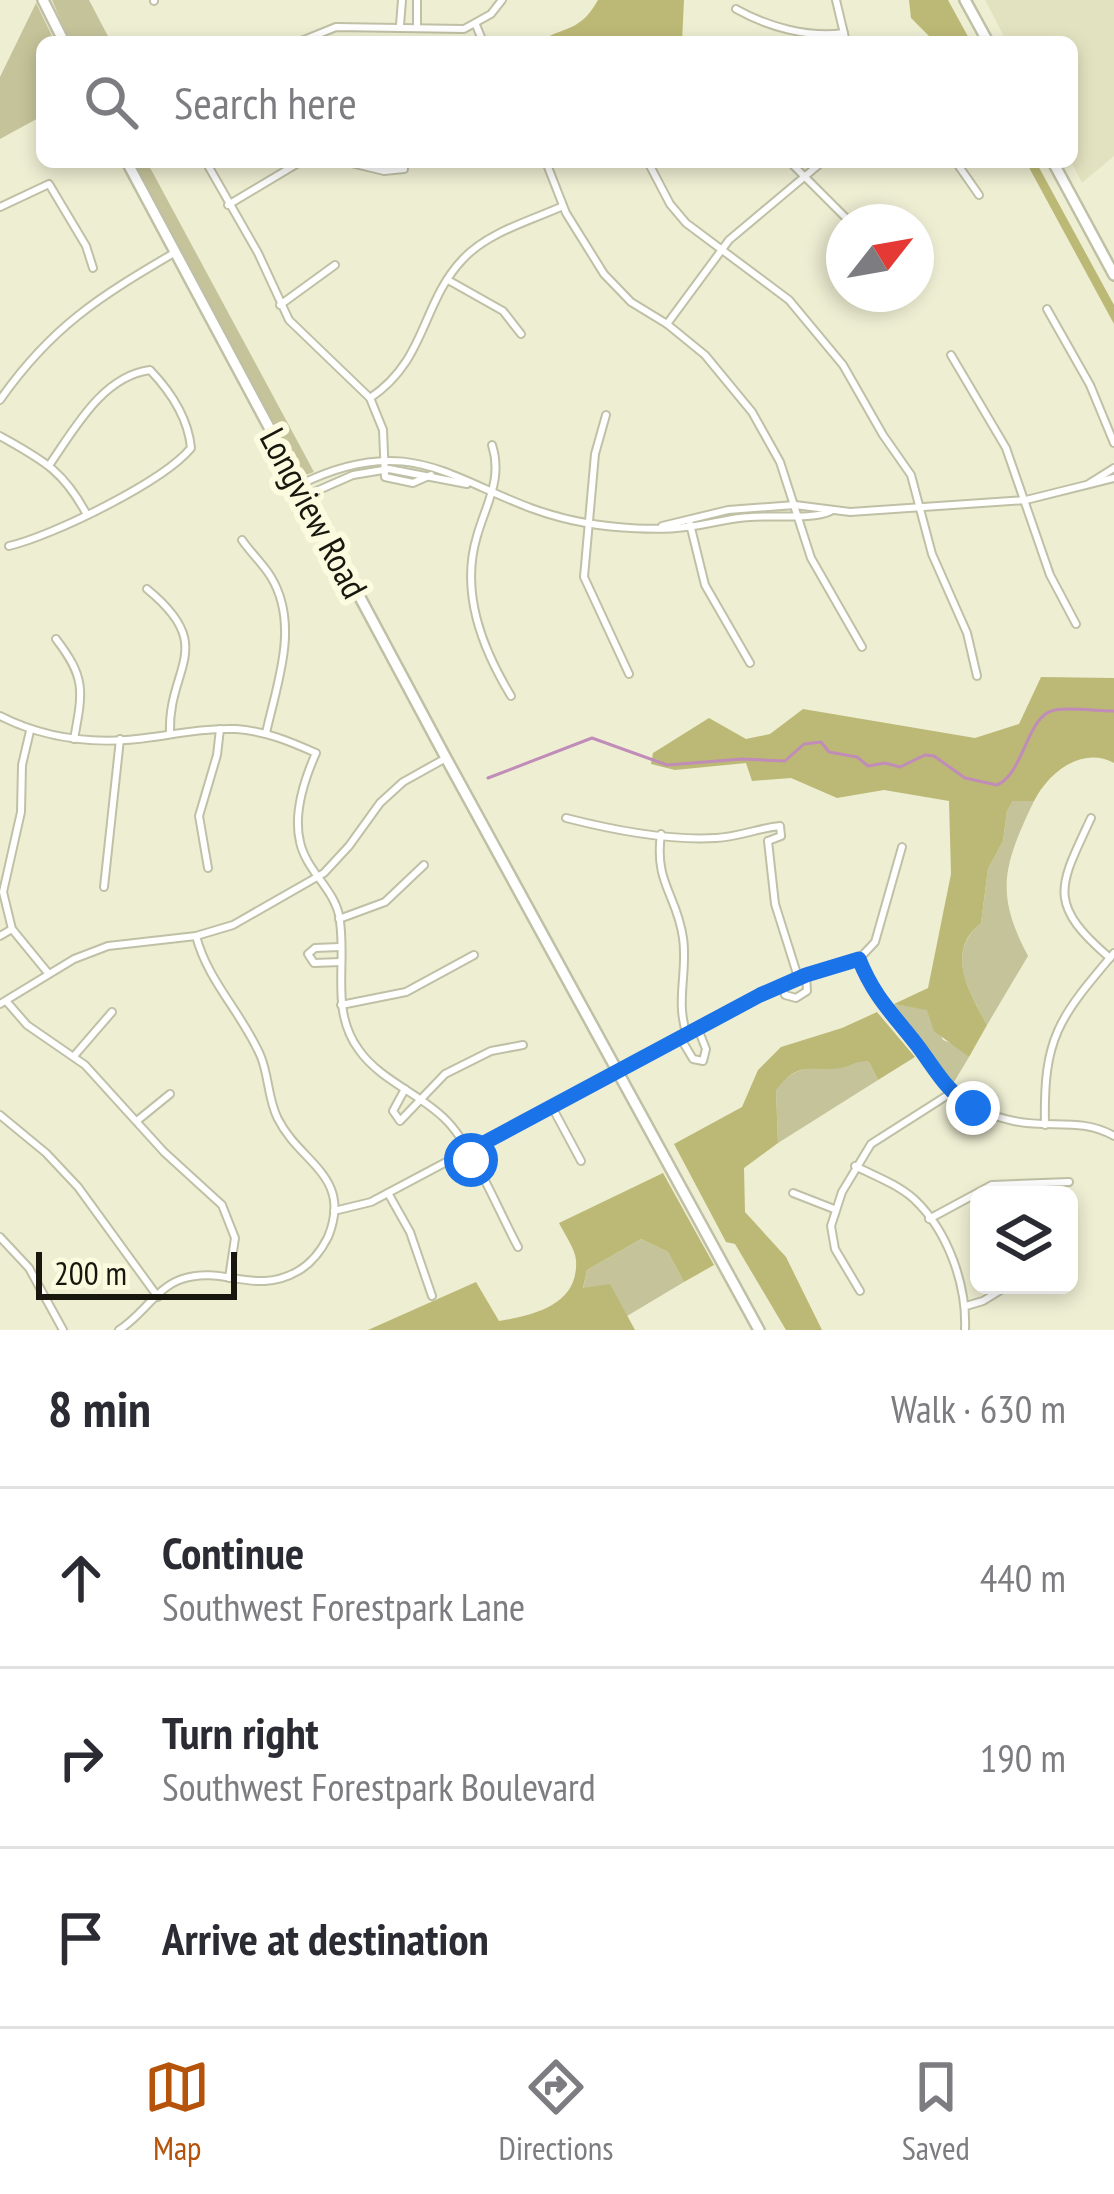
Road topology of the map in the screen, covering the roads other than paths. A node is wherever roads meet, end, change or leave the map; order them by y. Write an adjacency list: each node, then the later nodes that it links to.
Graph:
1 (43, 0): 11 (street)
2 (401, 0): 9 (street)
3 (417, 0): 10 (street)
4 (502, 0): 8 (street)
5 (836, 0): 15 (street)
6 (965, 0): 16 (street)
7 (736, 9): 14 (street)
8 (476, 25): 10 (street); 13 (street)
9 (400, 26): 10 (street); 12 (street)
10 (417, 26)
11 (61, 36)
12 (314, 36)
13 (481, 36)
14 (831, 36)
15 (845, 36)
16 (985, 36)
17 (130, 168): 35 (street, Longview Road)
18 (209, 168): 31 (street)
19 (289, 168): 31 (street)
20 (367, 168): 27 (street)
21 (548, 168): 33 (street)
22 (651, 168): 34 (street)
23 (796, 168): 28 (street)
24 (816, 168): 28 (street)
25 (960, 168): 29 (street)
26 (1056, 168): 38 (street)
27 (404, 169)
28 (806, 179): 30 (street); 34 (street)
29 (979, 195)
30 (832, 204)
31 (228, 205): 40 (street)
32 (0, 206): 37 (street)
33 (563, 206): 39 (street); 42 (street)
34 (721, 250): 42 (street); 63 (street)
35 (174, 253): 46 (street); 57 (street, Longview Road)
36 (335, 265): 40 (street)
37 (93, 268)
38 (1114, 275)
39 (448, 280): 43 (street); 45 (street)
40 (280, 305): 45 (street)
41 (1047, 309): 49 (street)
42 (668, 324): 62 (street)
43 (521, 334)
44 (951, 355): 61 (street)
45 (370, 398): 51 (street)
46 (0, 400)
47 (606, 415): 68 (street)
48 (0, 436): 52 (street)
49 (1114, 442)
50 (492, 446): 59 (street)
51 (385, 459): 54 (street); 56 (street); 57 (street)
52 (50, 464): 65 (street); 65 (street)
53 (1114, 467): 58 (street)
54 (385, 470): 56 (street); 60 (street)
55 (1114, 478): 58 (street)
56 (467, 484): 59 (street)
57 (298, 485): 60 (street, Longview Road)
58 (1087, 485): 61 (street)
59 (492, 494): 68 (street); 78 (street)
60 (305, 496): 86 (street, Longview Road)
61 (1026, 500): 63 (street); 72 (street)
62 (795, 505): 64 (street); 66 (street); 67 (street)
63 (920, 508): 64 (street); 77 (street)
64 (831, 511): 66 (street)
65 (86, 513): 70 (street)
66 (796, 514): 67 (street); 74 (street)
67 (689, 522): 68 (street); 75 (street)
68 (588, 523): 76 (street)
69 (242, 540): 82 (street)
70 (9, 546)
71 (147, 589): 83 (street)
72 (1076, 624)
73 (56, 639): 84 (street)
74 (862, 647)
75 (750, 663)
76 (629, 674)
77 (977, 676)
78 (511, 696)
79 (0, 716): 81 (street)
80 (220, 729): 82 (street); 83 (street); 94 (street)
81 (30, 731): 84 (street); 98 (street)
82 (266, 733): 95 (street)
83 (170, 734): 85 (street)
84 (74, 739): 85 (street)
85 (120, 739): 96 (street)
86 (446, 758): 95 (street); 116 (street, Longview Road)
87 (566, 818): 90 (street)
88 (1091, 818): 103 (street)
89 (757, 833): 90 (street); 91 (street); 91 (street)
90 (661, 834): 113 (street)
91 (768, 841): 107 (street)
92 (902, 847): 104 (street)
93 (424, 865): 97 (street)
94 (208, 868)
95 (318, 876): 97 (street); 100 (street)
96 (104, 886)
97 (339, 919): 101 (street)
98 (12, 929): 99 (street); 106 (street)
99 (0, 936)
100 (196, 937): 106 (street); 133 (street)
101 (340, 947): 105 (street); 105 (street)
102 (475, 955): 110 (street)
103 (1112, 955): 124 (street)
104 (859, 959): 107 (street); 119 (street)
105 (340, 962): 110 (street)
106 (48, 973): 109 (street)
107 (802, 977): 108 (street); 108 (street)
108 (782, 985): 112 (street)
109 (3, 1003): 115 (street)
110 (341, 1005): 117 (street)
111 (112, 1012): 115 (street)
112 (698, 1029): 113 (street); 113 (street)
113 (684, 1037): 116 (street)
114 (523, 1045): 120 (street)
115 (74, 1056): 123 (street)
116 (617, 1072): 121 (street); 145 (street, Longview Road)
117 (405, 1089): 120 (street); 120 (street)
118 (170, 1094): 123 (street)
119 (951, 1094): 124 (street); 128 (street)
120 (422, 1100): 126 (street)
121 (552, 1107): 126 (street); 127 (street)
122 (0, 1115): 141 (street)
123 (138, 1120): 137 (street)
124 (1045, 1125): 125 (street)
125 (1114, 1136)
126 (467, 1152): 130 (street); 136 (street)
127 (581, 1161)
128 (855, 1166): 132 (street); 134 (street)
129 (1069, 1182): 134 (street)
130 (388, 1193): 133 (street); 140 (street)
131 (794, 1193): 132 (street)
132 (834, 1209): 138 (street)
133 (334, 1211): 137 (street)
134 (929, 1219): 142 (street)
135 (0, 1237): 143 (street)
136 (518, 1247)
137 (229, 1278): 141 (street)
138 (860, 1291)
139 (994, 1294): 142 (street)
140 (432, 1296)
141 (158, 1297): 144 (street)
142 (966, 1306): 146 (street)
143 (63, 1330)
144 (119, 1330)
145 (759, 1330)
146 (965, 1330)

